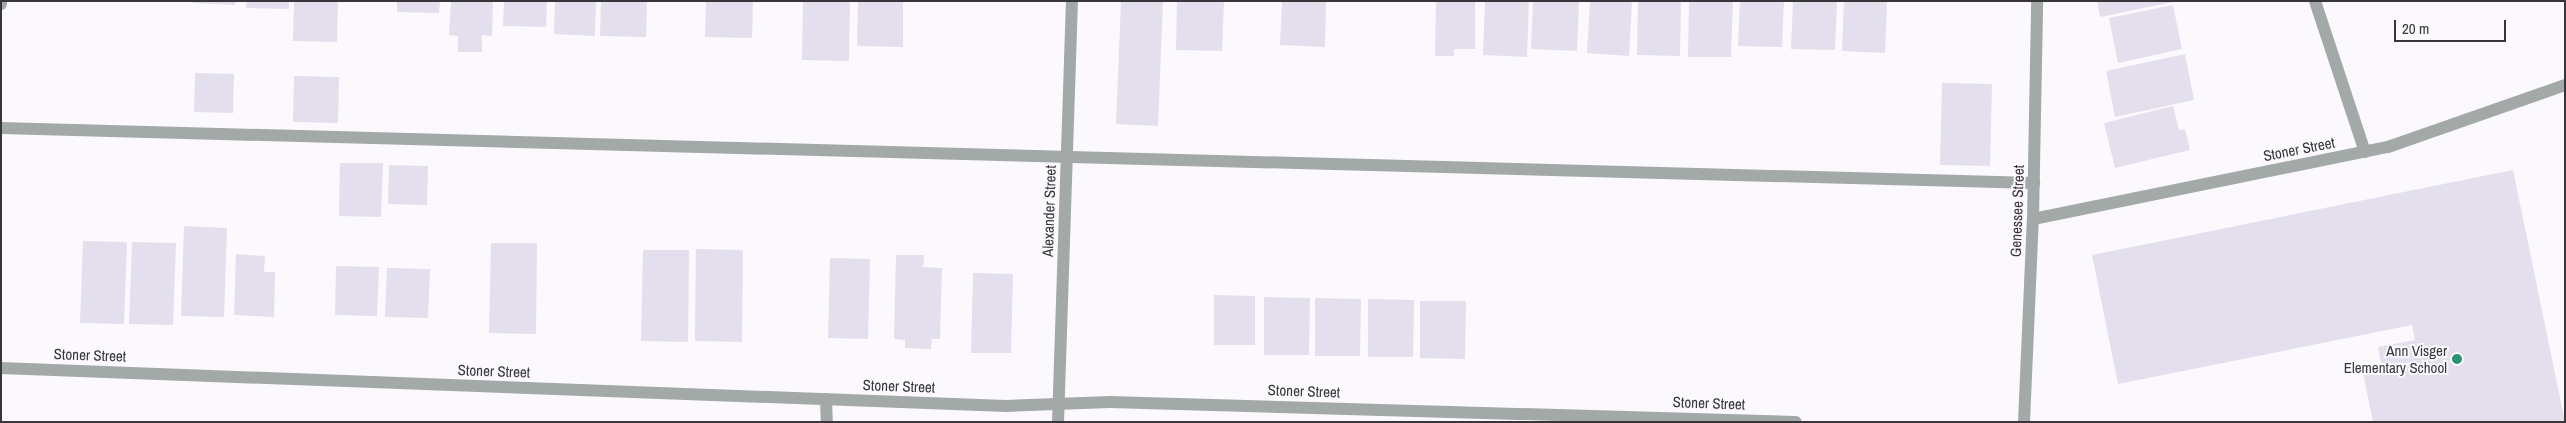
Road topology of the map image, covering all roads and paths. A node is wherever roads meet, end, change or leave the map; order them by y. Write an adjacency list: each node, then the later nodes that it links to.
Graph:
1 (1072, 1): 7 (street, Alexander Street)
2 (2037, 1): 8 (street, Genessee Street)
3 (2315, 1): 6 (street)
4 (2565, 85): 6 (street, Stoner Street)
5 (1, 128): 7 (street)
6 (2365, 152): 9 (street, Stoner Street)
7 (1067, 156): 8 (street); 12 (street, Alexander Street)
8 (2034, 183): 9 (street, Genessee Street)
9 (2033, 218): 16 (street, Genessee Street)
10 (1, 368): 11 (street, Stoner Street)
11 (826, 400): 12 (street, Stoner Street); 13 (street)
12 (1058, 404): 14 (street, Alexander Street); 15 (street, Stoner Street)
13 (827, 422)
14 (1058, 422)
15 (1796, 422)
16 (2024, 422)

